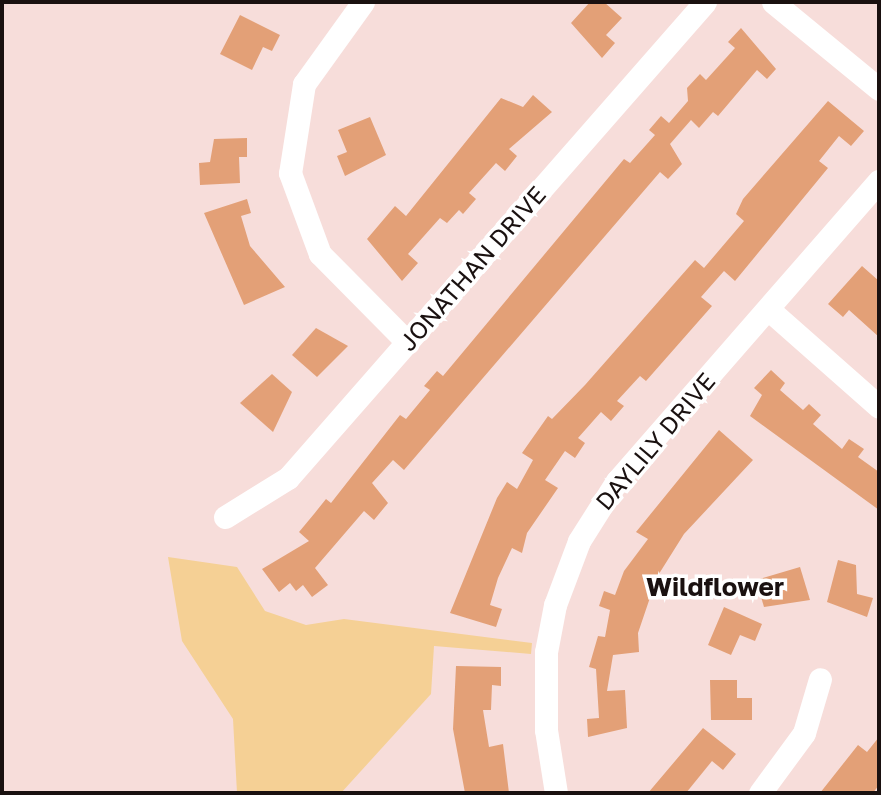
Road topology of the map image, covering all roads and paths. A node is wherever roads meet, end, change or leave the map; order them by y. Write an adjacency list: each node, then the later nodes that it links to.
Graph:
1 (363, 2): 7 (street)
2 (705, 2): 7 (street, JONATHAN DRIVE)
3 (773, 2): 4 (street)
4 (879, 89)
5 (879, 181): 6 (street, DAYLILY DRIVE)
6 (768, 309): 8 (street); 11 (street, DAYLILY DRIVE)
7 (407, 342): 9 (street, JONATHAN DRIVE)
8 (879, 407)
9 (225, 517)
10 (820, 678): 12 (street)
11 (556, 793)
12 (761, 793)

